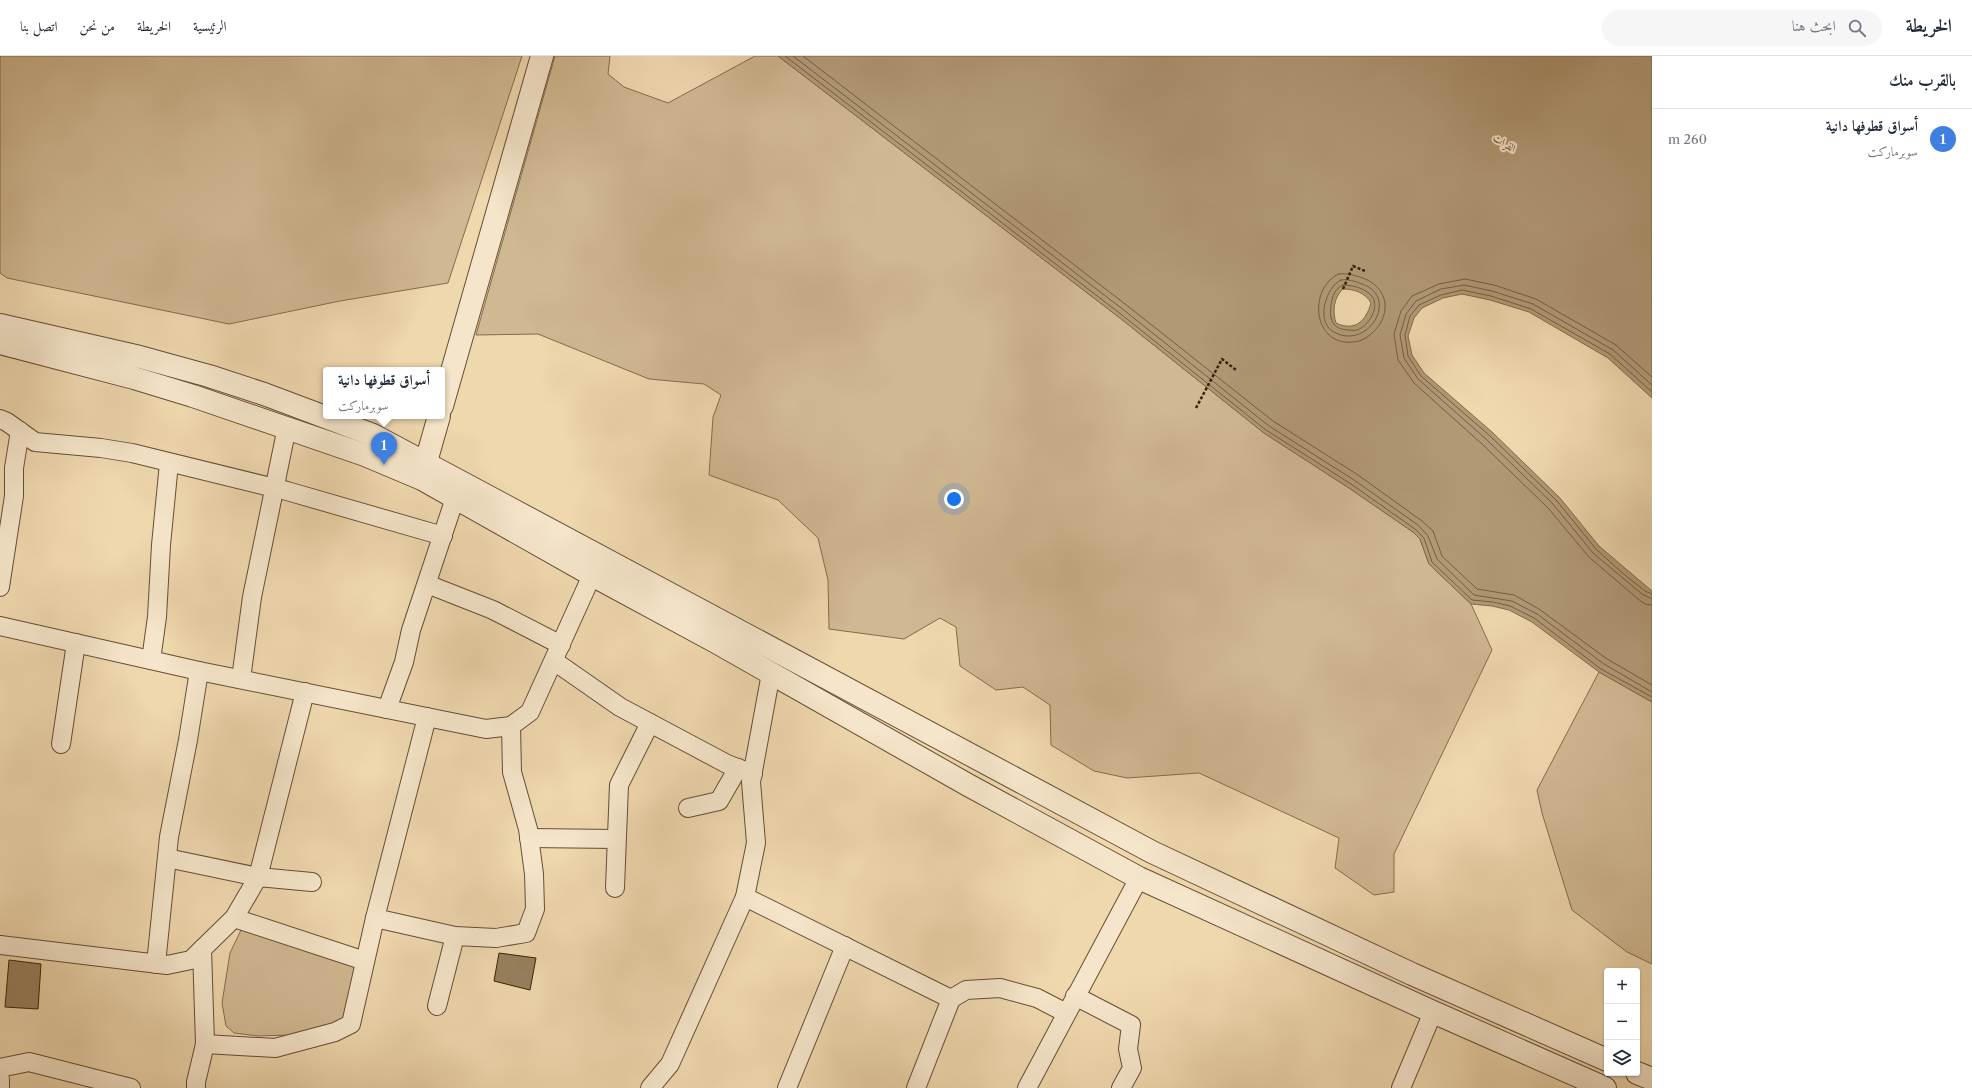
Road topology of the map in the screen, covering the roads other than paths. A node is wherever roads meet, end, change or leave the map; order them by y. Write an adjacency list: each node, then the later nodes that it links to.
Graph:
1 (542, 56): 4 (street)
2 (0, 325): 5 (street)
3 (0, 344): 9 (street)
4 (445, 396)
5 (323, 416)
6 (331, 419): 12 (street)
7 (438, 419): 12 (street)
8 (0, 420): 10 (street)
9 (287, 427): 12 (street); 13 (street)
10 (20, 431): 11 (street); 18 (street)
11 (170, 462): 13 (street); 22 (street)
12 (424, 471): 14 (street); 16 (street)
13 (275, 488): 15 (street); 25 (street)
14 (455, 498): 15 (street); 16 (street)
15 (443, 536): 17 (street)
16 (596, 566): 21 (street); 24 (street); 50 (street)
17 (427, 584): 21 (street); 27 (street)
18 (0, 587)
19 (0, 626): 20 (street)
20 (76, 643): 22 (street); 31 (street)
21 (558, 653): 29 (street); 30 (street)
22 (151, 660): 23 (street)
23 (199, 671): 25 (street); 36 (street)
24 (771, 674): 32 (street); 38 (street)
25 (241, 679): 26 (street)
26 (305, 692): 27 (street); 37 (street)
27 (386, 709): 28 (street)
28 (427, 717): 30 (street); 43 (street)
29 (650, 723): 32 (street); 35 (street)
30 (511, 726): 34 (street)
31 (61, 744)
32 (746, 771): 33 (street); 41 (street)
33 (688, 808)
34 (529, 838): 35 (street); 44 (street)
35 (616, 839): 40 (street)
36 (167, 858): 37 (street); 49 (street)
37 (258, 877): 39 (street); 42 (street)
38 (1138, 878): 52 (street); 53 (street)
39 (312, 882)
40 (615, 888)
41 (745, 897): 46 (street); 67 (street)
42 (234, 918): 47 (street); 48 (street)
43 (375, 918): 44 (street); 48 (street)
44 (455, 936): 55 (street)
45 (0, 945): 49 (street)
46 (845, 946): 54 (street); 68 (street)
47 (202, 949): 49 (street); 58 (street)
48 (366, 961): 58 (street)
49 (156, 964)
50 (1412, 974): 51 (street); 53 (street)
51 (1457, 995): 57 (street); 59 (street)
52 (1075, 996): 56 (street); 71 (street)
53 (1401, 998): 57 (street)
54 (951, 999): 56 (street); 69 (street)
55 (437, 1006)
56 (1066, 1013): 70 (street)
57 (1440, 1015): 72 (street); 73 (street)
58 (205, 1044): 66 (street)
59 (1604, 1059)
60 (0, 1068): 65 (street)
61 (1640, 1074): 63 (street)
62 (0, 1079): 64 (street)
63 (1652, 1079)
64 (0, 1088)
65 (131, 1088)
66 (196, 1088)
67 (650, 1088)
68 (787, 1088)
69 (916, 1088)
70 (1027, 1088)
71 (1121, 1088)
72 (1401, 1088)
73 (1605, 1088)

